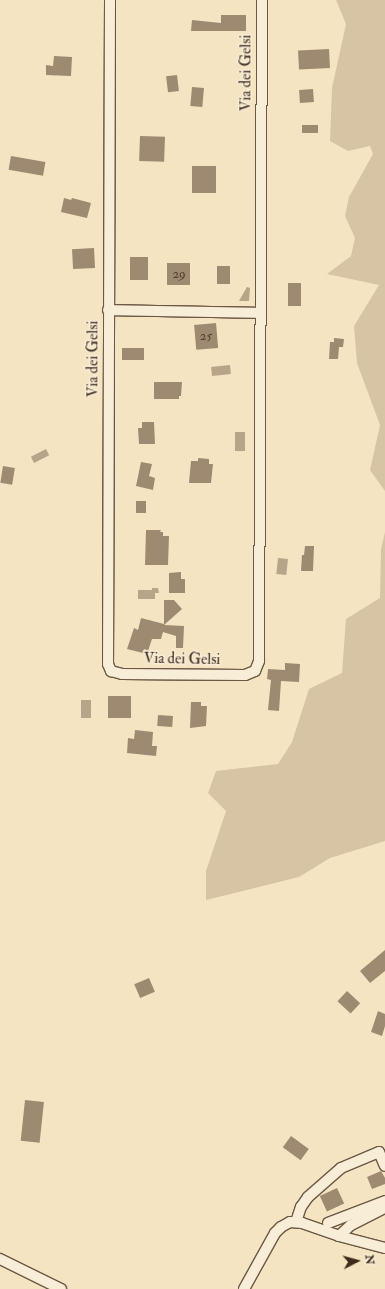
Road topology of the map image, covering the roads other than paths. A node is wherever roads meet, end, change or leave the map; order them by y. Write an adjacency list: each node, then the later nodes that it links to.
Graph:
1 (110, 0): 3 (street, Via dei Gelsi)
2 (262, 0): 4 (street, Via dei Gelsi)
3 (108, 310): 4 (street, Via dei Gelsi); 4 (street, Via dei Gelsi)
4 (261, 313)
5 (382, 1150): 6 (street); 9 (street)
6 (385, 1166)
7 (385, 1201): 10 (street)
8 (385, 1208): 11 (street)
9 (296, 1222): 11 (street); 15 (street)
10 (328, 1223)
11 (339, 1236): 12 (street)
12 (385, 1248)
13 (0, 1259): 14 (street)
14 (61, 1289)
15 (244, 1289)

